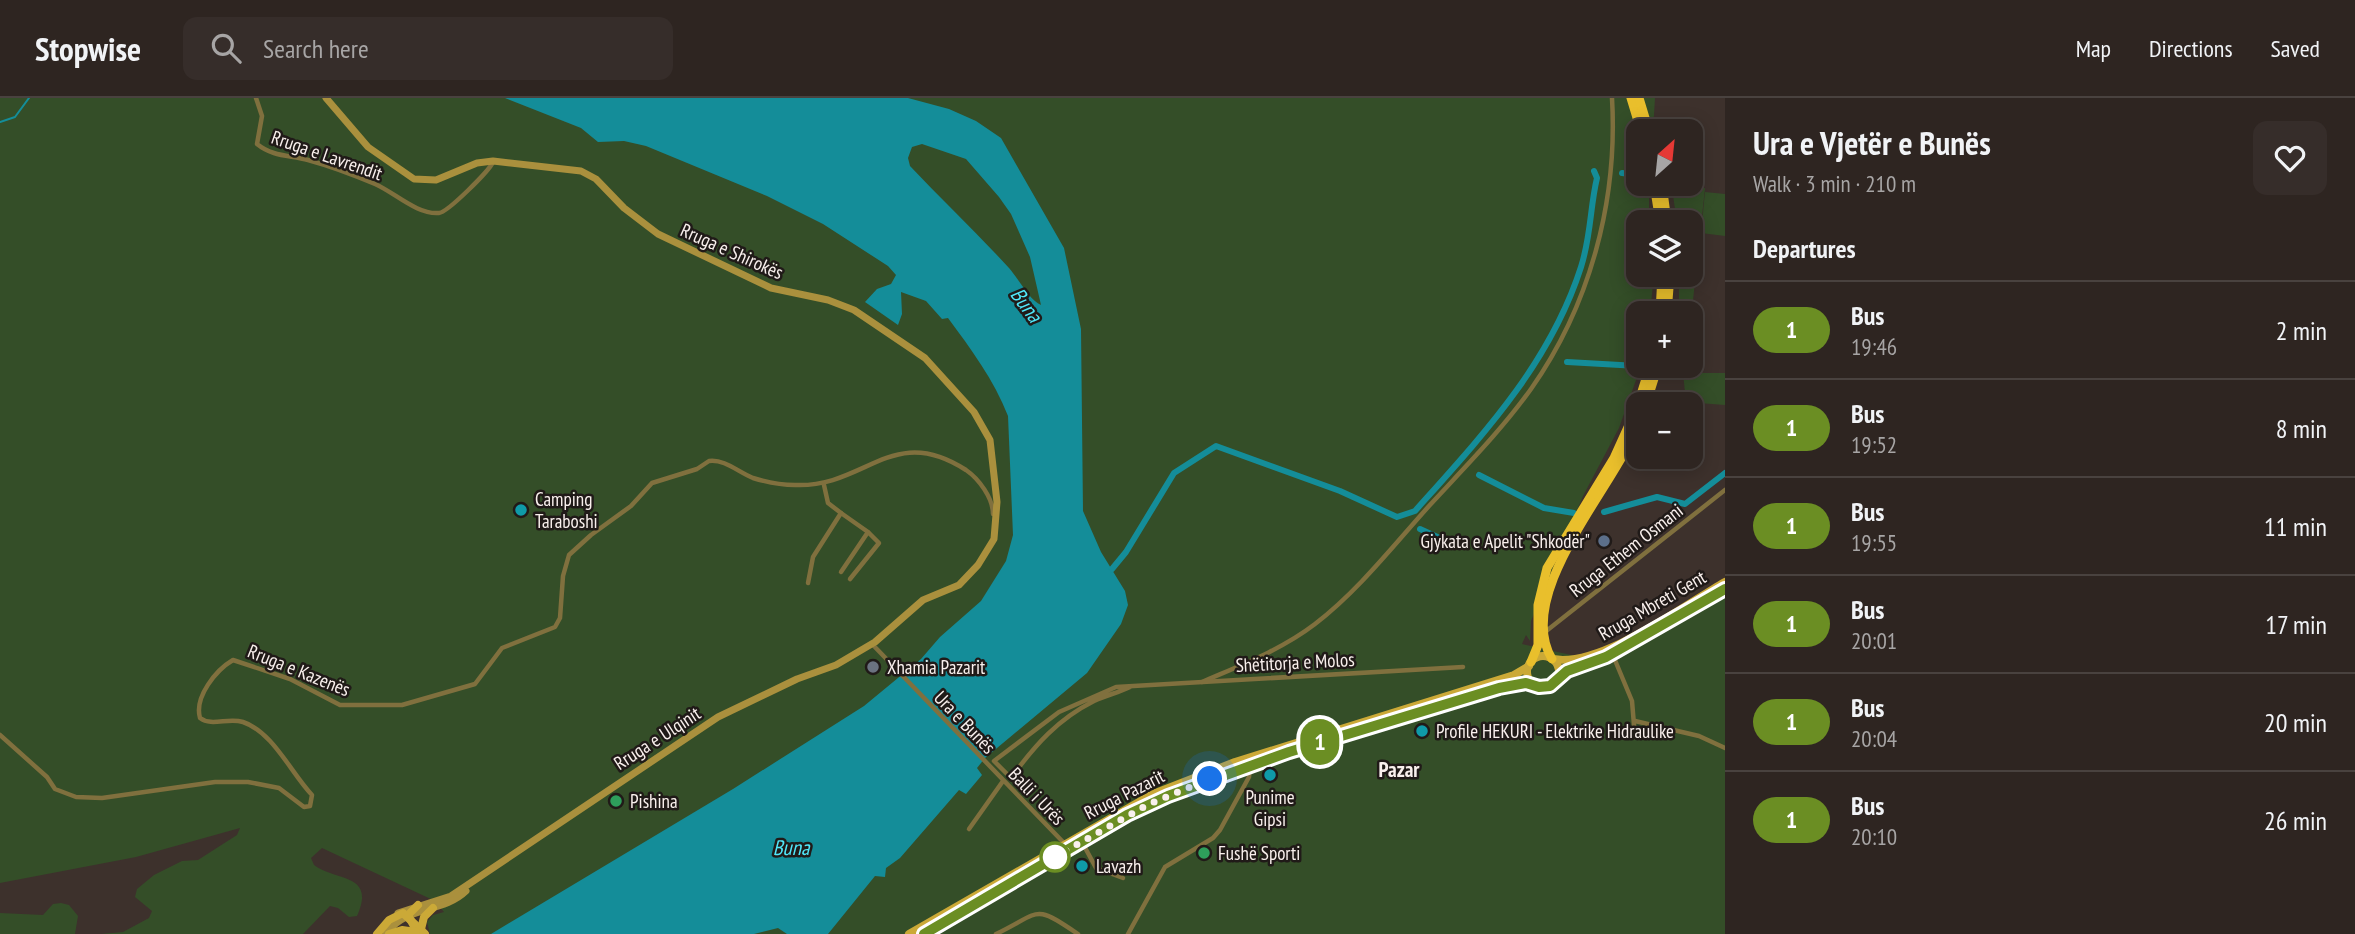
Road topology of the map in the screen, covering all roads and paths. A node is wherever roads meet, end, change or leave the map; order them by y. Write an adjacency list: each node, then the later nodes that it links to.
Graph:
1 (256, 98): 8 (street, Rruga e Lavrendit)
2 (326, 98): 8 (main road, Rruga e Shirokës)
3 (1612, 98): 28 (street)
4 (1631, 98): 6 (highway)
5 (1639, 98): 7 (highway)
6 (1638, 119)
7 (1645, 119)
8 (493, 161): 15 (main road, Rruga e Shirokës)
9 (1626, 431): 21 (highway)
10 (1626, 451): 21 (highway)
11 (824, 485): 13 (street); 15 (street, Rruga e Kazenës); 32 (street, Rruga e Kazenës)
12 (1725, 490): 21 (street, Rruga Ethem Osmani)
13 (841, 513): 14 (street); 19 (street)
14 (868, 532): 16 (street); 17 (street)
15 (993, 539): 22 (main road, Rruga e Shirokës)
16 (841, 572)
17 (850, 579)
18 (1725, 582): 24 (main road, Rruga Mbreti Gent)
19 (808, 583)
20 (1725, 589): 23 (main road, Rruga Mbreti Gent)
21 (1542, 632): 24 (highway); 25 (highway)
22 (872, 645): 36 (street, Ura e Bunës); 42 (main road, Rruga e Ulqinit)
23 (1612, 653): 27 (main road, Rruga Mbreti Gent); 31 (street)
24 (1553, 659): 25 (main road, Rruga Mbreti Gent); 27 (main road)
25 (1530, 664): 29 (main road); 40 (main road, Rruga Pazarit)
26 (1463, 667): 28 (street, Shëtitorja e Molos)
27 (1558, 678): 29 (main road, Rruga Mbreti Gent)
28 (1202, 682): 30 (street, Shëtitorja e Molos)
29 (1534, 685): 35 (main road, Rruga Pazarit)
30 (1130, 687): 30 (street, Shëtitorja e Molos)
31 (1635, 722): 33 (street); 34 (street)
32 (0, 735)
33 (1635, 737)
34 (1725, 748)
35 (1250, 765): 39 (main road, Rruga Pazarit); 54 (street)
36 (990, 769): 37 (street, Balli i Urës)
37 (1003, 781): 38 (street); 40 (street, Balli i Urës)
38 (969, 829)
39 (1082, 842): 41 (street, Rruga Pazarit); 51 (main road, Rruga Pazarit)
40 (1064, 843): 50 (main road, Rruga Pazarit)
41 (1123, 878)
42 (473, 882): 43 (main road, Rruga e Ulqinit); 44 (main road, Rruga e Ulqinit)
43 (418, 905): 45 (main road, Rruga e Ulqinit); 46 (main road)
44 (433, 908): 46 (main road, Rruga e Ulqinit); 47 (main road)
45 (396, 914): 46 (main road); 48 (main road, Rruga e Ulqinit)
46 (408, 915): 47 (main road); 49 (main road, Rruga e Ulqinit)
47 (420, 933): 49 (main road)
48 (377, 934)
49 (387, 934)
50 (909, 934)
51 (924, 934)
52 (996, 934): 53 (street)
53 (1078, 934)
54 (1128, 934)

